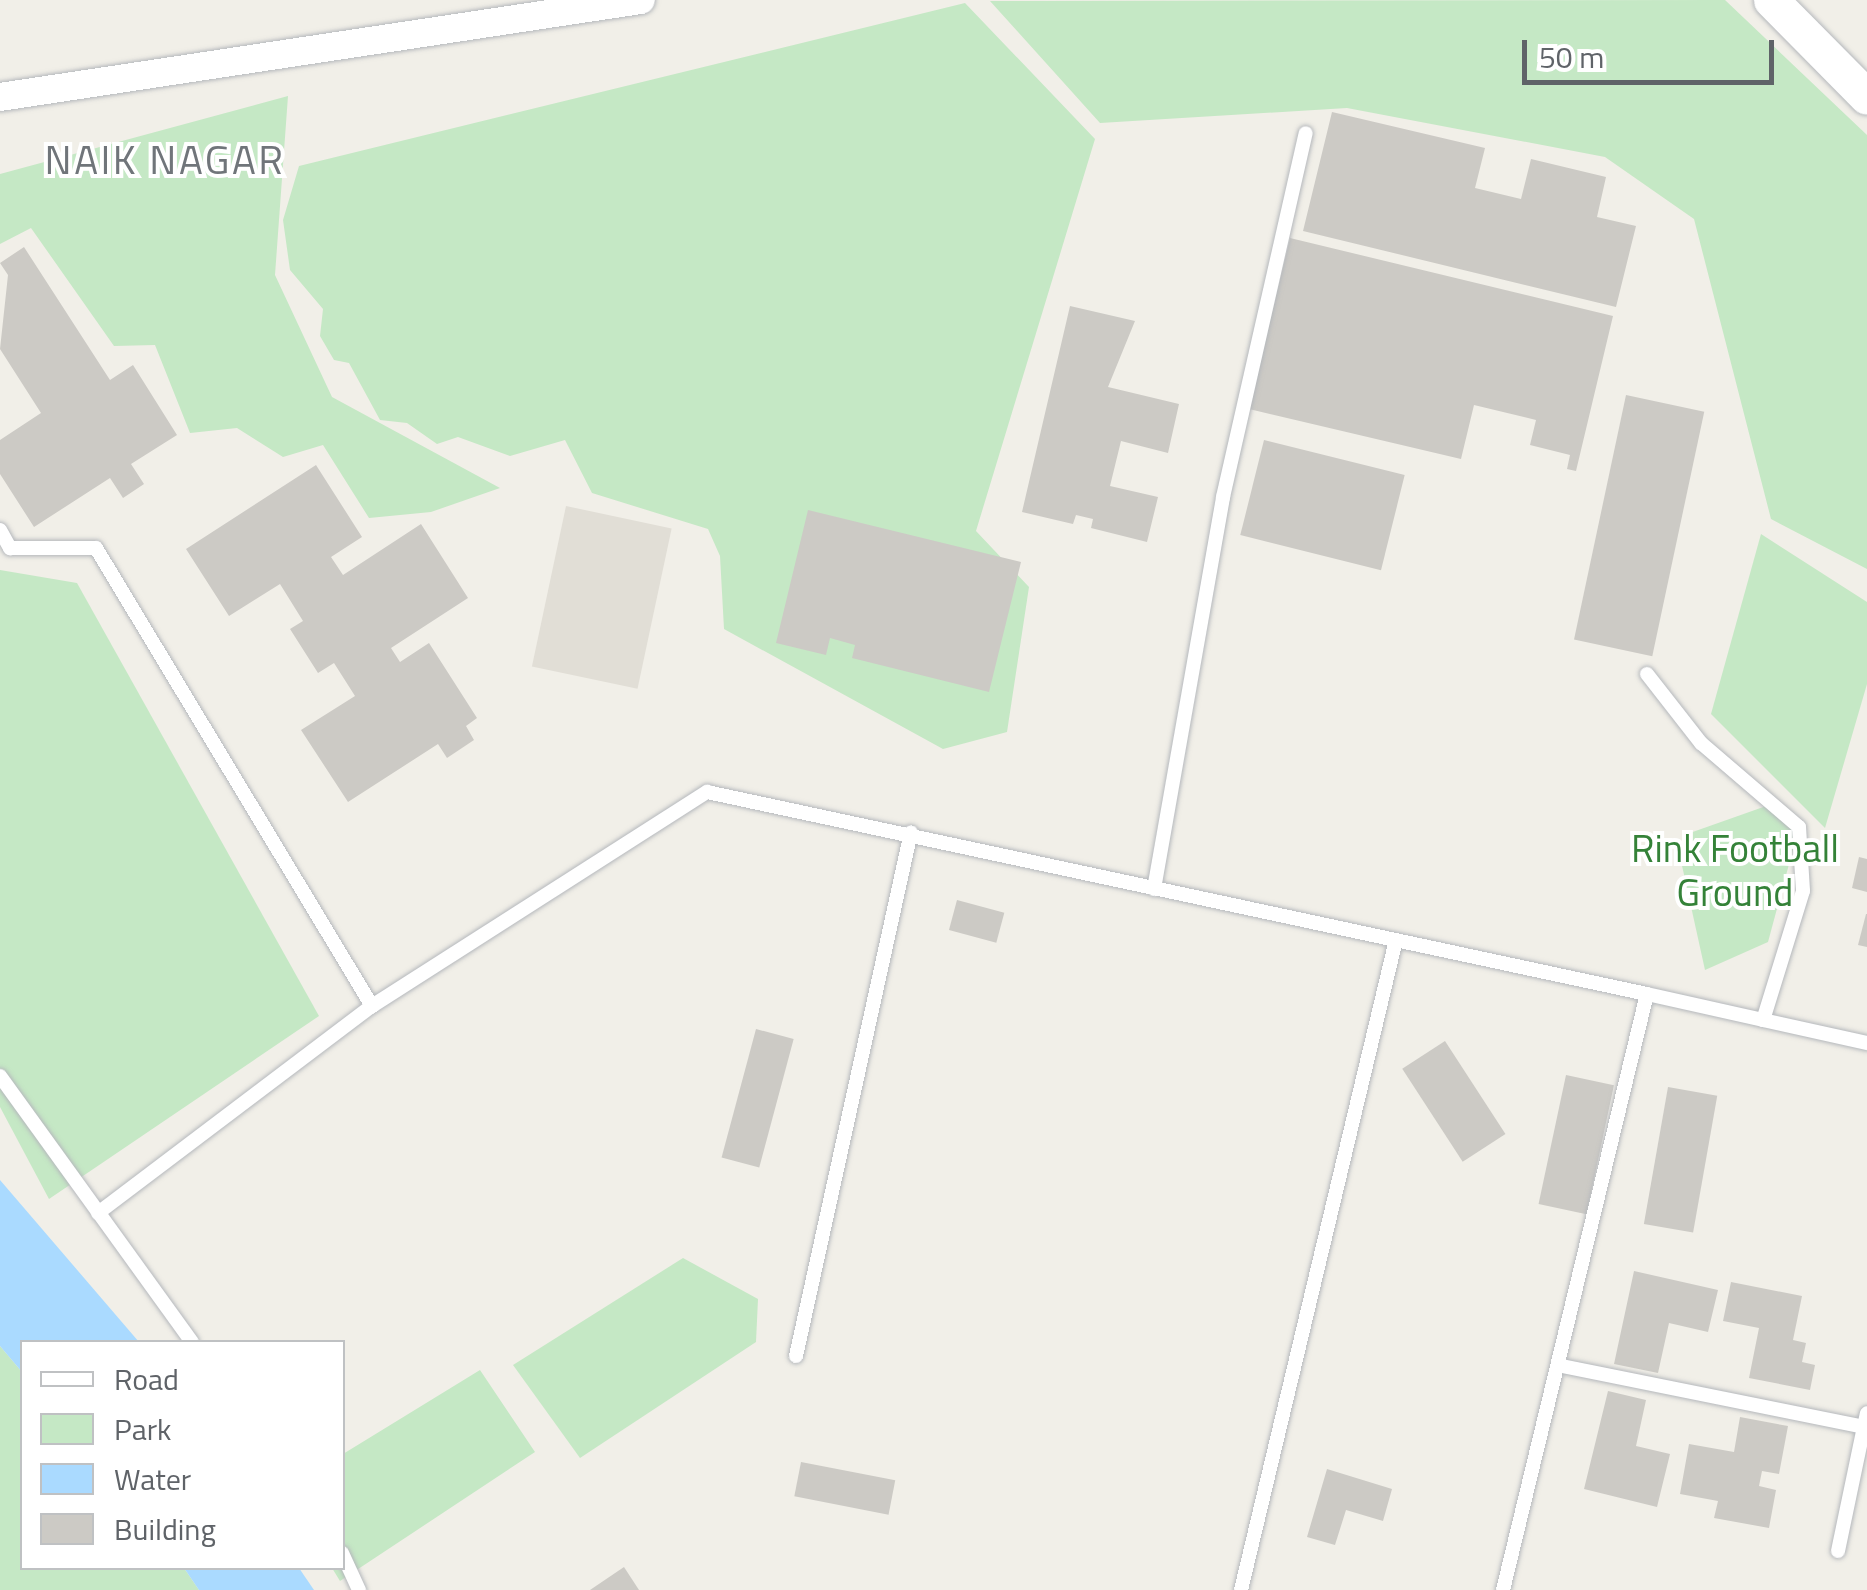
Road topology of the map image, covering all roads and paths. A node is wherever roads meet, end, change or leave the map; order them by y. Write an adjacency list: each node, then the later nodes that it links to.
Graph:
1 (641, 0): 3 (street)
2 (1771, 0): 4 (street)
3 (0, 97)
4 (1867, 97)
5 (1306, 133): 9 (lane)
6 (0, 530): 12 (lane)
7 (1646, 674): 13 (lane)
8 (911, 832): 9 (lane); 12 (lane); 18 (lane)
9 (1154, 889): 10 (lane)
10 (1396, 940): 11 (lane); 24 (lane)
11 (1647, 994): 13 (lane); 19 (lane)
12 (372, 1006): 16 (lane)
13 (1763, 1020): 14 (lane)
14 (1867, 1043)
15 (0, 1076): 16 (lane)
16 (98, 1212): 17 (lane)
17 (191, 1340)
18 (796, 1356)
19 (1562, 1366): 20 (lane); 25 (lane)
20 (1865, 1420): 21 (lane)
21 (1838, 1552)
22 (345, 1560): 23 (lane)
23 (359, 1590)
24 (1241, 1590)
25 (1503, 1590)

